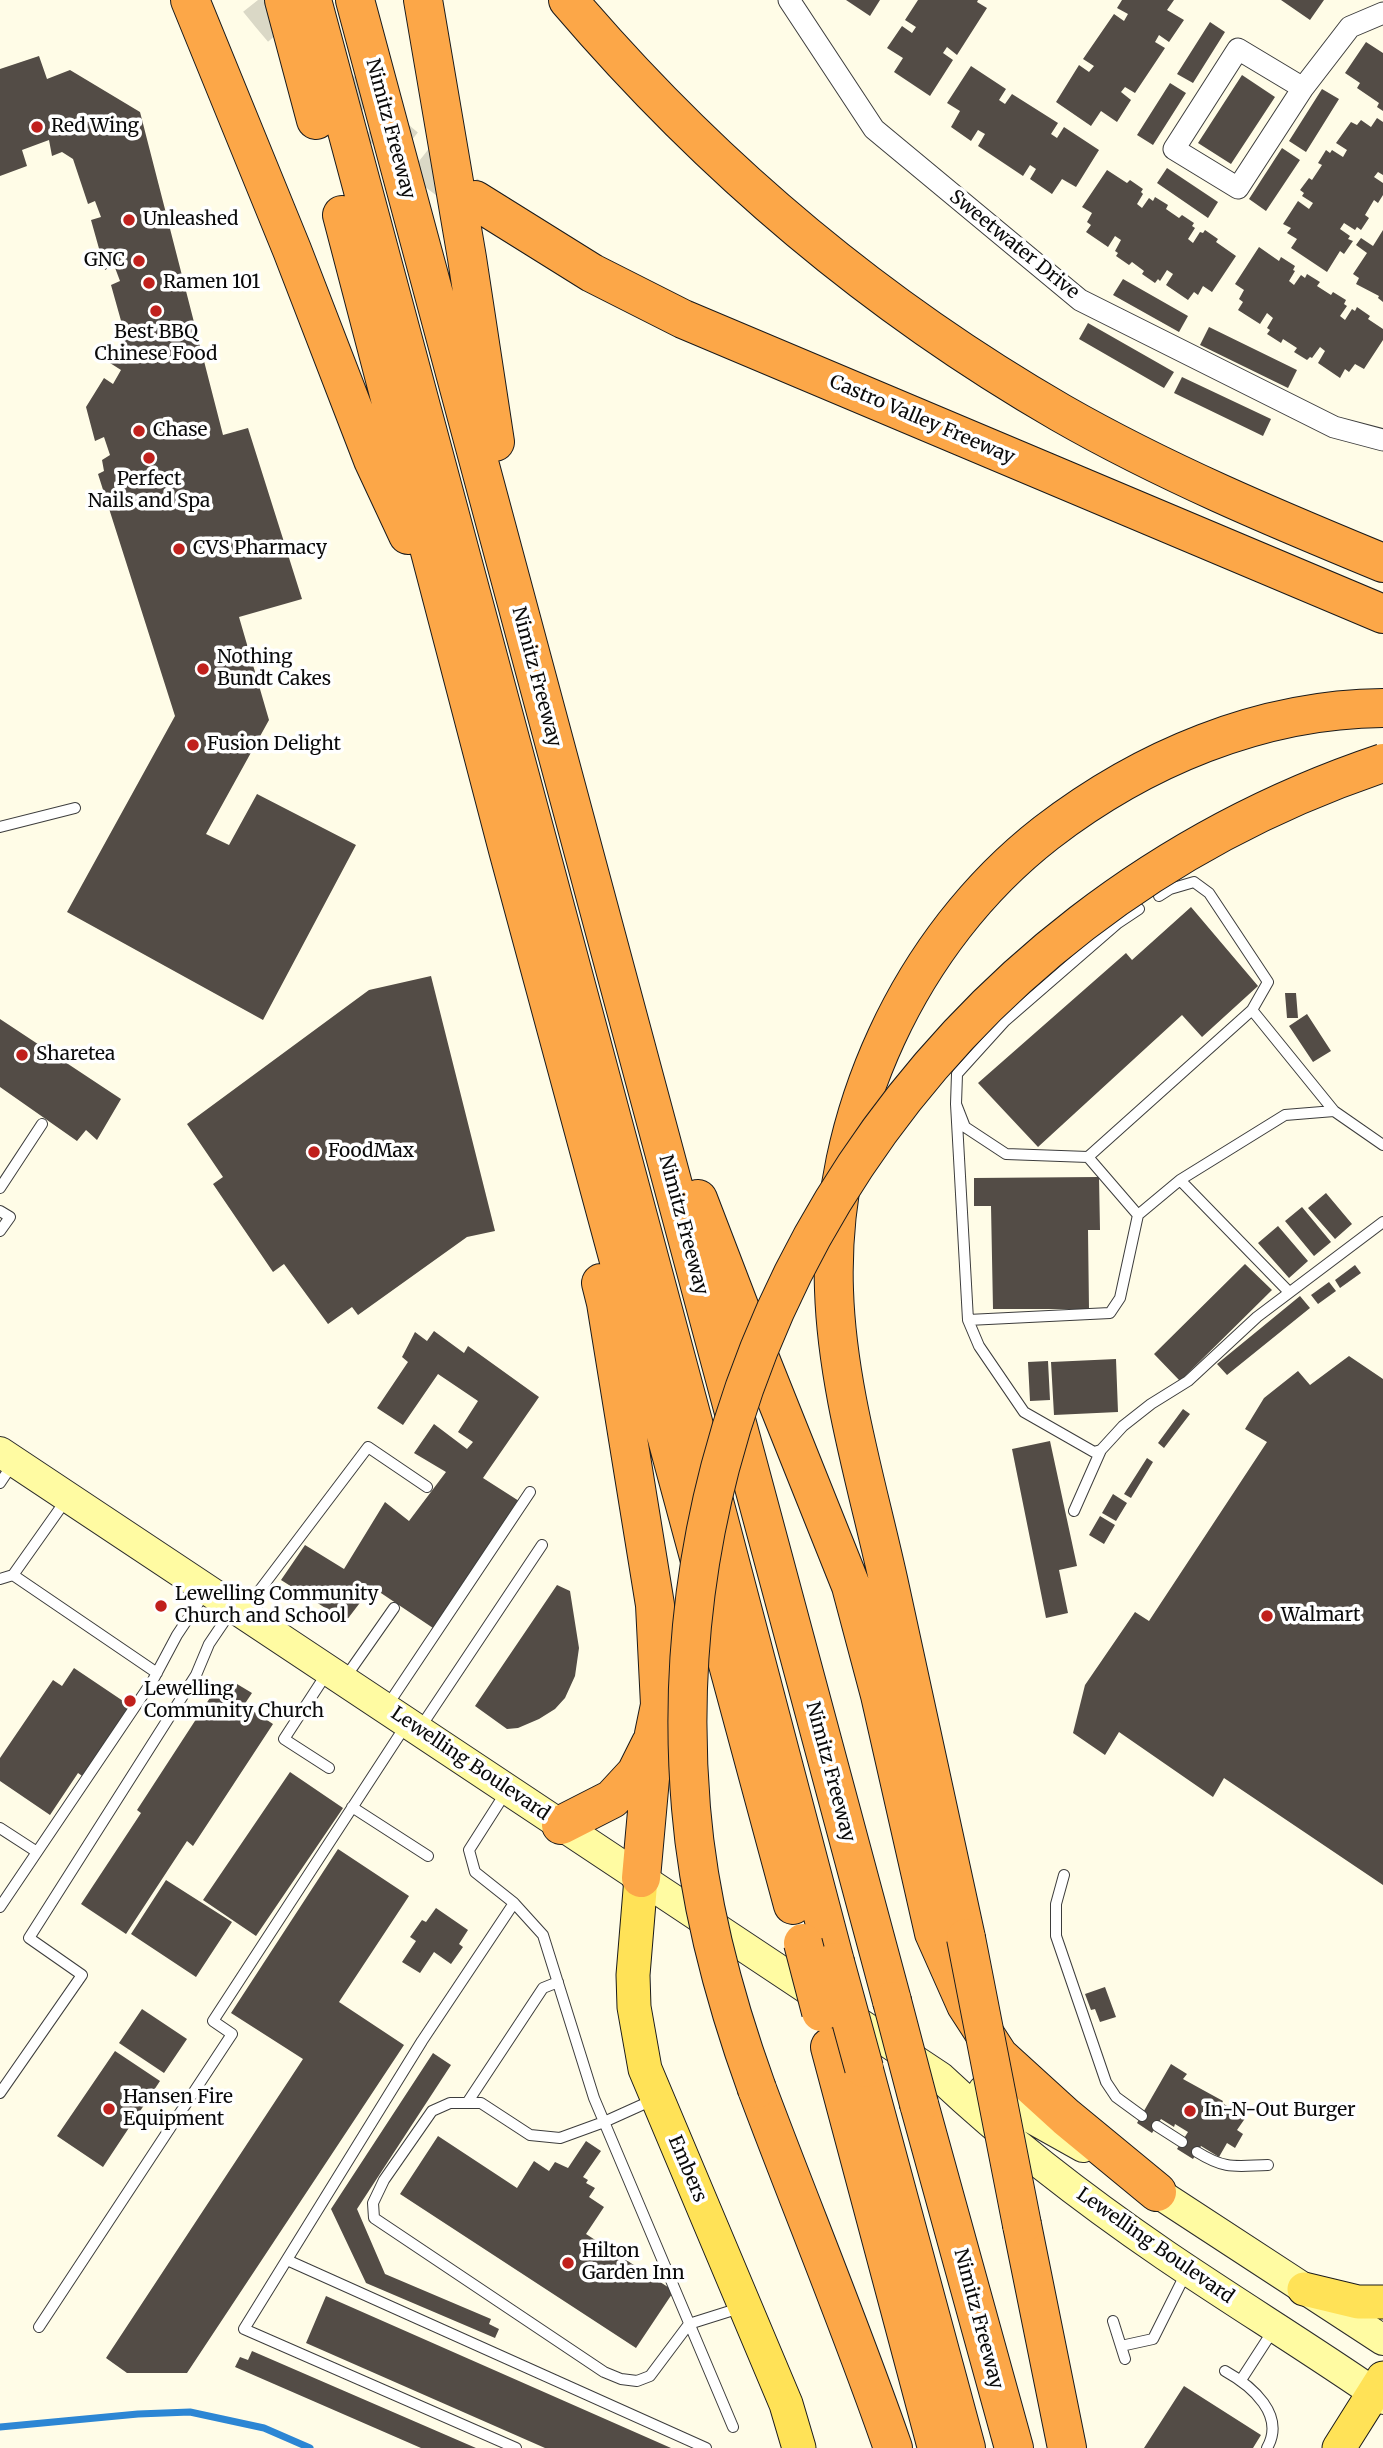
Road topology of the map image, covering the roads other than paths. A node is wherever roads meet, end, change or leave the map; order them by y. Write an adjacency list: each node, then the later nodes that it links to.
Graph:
1 (190, 0): 17 (highway)
2 (284, 0): 17 (highway)
3 (312, 0): 65 (highway)
4 (355, 0): 15 (highway, Nimitz Freeway)
5 (423, 0): 15 (highway)
6 (568, 0): 11 (highway)
7 (598, 0): 11 (highway)
8 (789, 0): 13 (street, Sweetwater Drive)
9 (1383, 13): 10 (street)
10 (1303, 88): 10 (street)
11 (655, 97): 14 (highway)
12 (475, 200): 16 (highway, Castro Valley Freeway)
13 (1383, 440)
14 (1383, 563)
15 (519, 614): 23 (highway, Nimitz Freeway)
16 (1383, 614)
17 (449, 622): 22 (highway)
18 (1383, 708): 101 (highway, bridge)
19 (1383, 763): 97 (highway, bridge)
20 (75, 808): 21 (lane)
21 (0, 827)
22 (508, 850): 53 (highway); 65 (highway)
23 (620, 990): 67 (highway, Nimitz Freeway, bridge); 77 (highway)
24 (1252, 1010): 25 (lane); 26 (lane); 29 (lane)
25 (956, 1104): 29 (lane); 37 (lane)
26 (1334, 1111): 28 (lane); 30 (lane)
27 (42, 1124): 31 (lane)
28 (1383, 1145)
29 (1088, 1157): 33 (lane)
30 (1180, 1180): 33 (lane); 36 (lane)
31 (0, 1188)
32 (0, 1210): 35 (lane)
33 (1138, 1215): 37 (lane)
34 (1383, 1222): 36 (lane)
35 (0, 1231)
36 (1289, 1292): 38 (lane)
37 (968, 1320): 38 (lane)
38 (1101, 1450): 43 (lane)
39 (5, 1466): 42 (main road, Lewelling Boulevard)
40 (427, 1488): 49 (lane)
41 (530, 1492): 52 (lane)
42 (68, 1497): 45 (lane); 47 (main road, Lewelling Boulevard)
43 (1074, 1511)
44 (542, 1545): 52 (lane)
45 (13, 1575): 46 (lane); 50 (lane)
46 (0, 1579)
47 (207, 1590): 49 (main road, Lewelling Boulevard); 50 (lane)
48 (394, 1608): 51 (lane)
49 (238, 1610): 51 (main road, Lewelling Boulevard); 68 (lane)
50 (157, 1674): 59 (lane)
51 (336, 1676): 52 (main road, Lewelling Boulevard); 54 (lane)
52 (404, 1721): 55 (main road, Lewelling Boulevard); 56 (lane)
53 (654, 1734): 57 (highway); 62 (highway)
54 (329, 1768)
55 (508, 1790): 57 (main road, Lewelling Boulevard); 63 (lane)
56 (352, 1807): 60 (lane); 85 (lane)
57 (561, 1825): 62 (main road, Lewelling Boulevard)
58 (0, 1828): 59 (lane)
59 (37, 1852): 64 (lane)
60 (428, 1856)
61 (1064, 1875): 71 (lane)
62 (641, 1878): 67 (main road, Lewelling Boulevard); 69 (main road, Embers)
63 (514, 1903): 66 (lane); 78 (lane)
64 (0, 1907)
65 (819, 1953): 98 (highway, bridge); 99 (highway, bridge)
66 (558, 1982): 70 (lane); 72 (lane)
67 (929, 2090): 77 (main road, Lewelling Boulevard); 79 (main road, Lewelling Boulevard); 100 (highway, Nimitz Freeway)
68 (0, 2094)
69 (657, 2098): 72 (lane); 82 (main road, Embers)
70 (467, 2103): 72 (lane); 84 (lane)
71 (1142, 2116)
72 (604, 2122): 84 (lane)
73 (1157, 2126): 74 (lane)
74 (1182, 2142)
75 (1197, 2152): 76 (lane)
76 (1268, 2165)
77 (1157, 2192): 80 (main road, Lewelling Boulevard)
78 (287, 2260): 94 (lane); 95 (lane)
79 (1188, 2270): 86 (main road, Lewelling Boulevard); 88 (lane)
80 (1304, 2289): 81 (main road); 87 (main road, Lewelling Boulevard)
81 (1383, 2302)
82 (745, 2307): 84 (lane); 96 (main road, Embers)
83 (1112, 2321): 88 (lane)
84 (689, 2324): 93 (lane)
85 (39, 2327)
86 (1275, 2328): 91 (lane); 92 (main road, Lewelling Boulevard)
87 (1383, 2340)
88 (1121, 2346): 89 (lane)
89 (1125, 2359)
90 (1225, 2371): 91 (lane)
91 (1241, 2380): 102 (lane)
92 (1380, 2390): 103 (main road)
93 (733, 2427)
94 (516, 2448)
95 (706, 2448)
96 (799, 2448)
97 (893, 2448)
98 (937, 2448)
99 (966, 2448)
100 (1014, 2448)
101 (1067, 2448)
102 (1268, 2448)
103 (1339, 2448)

